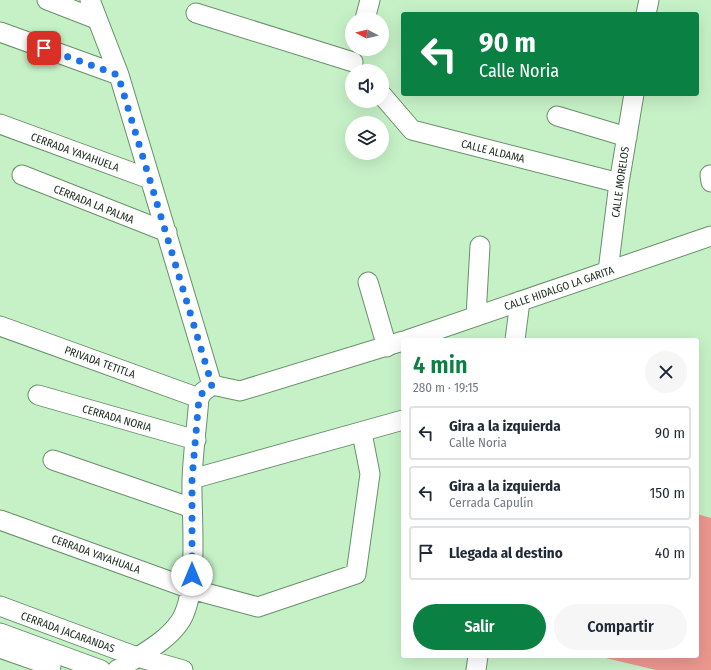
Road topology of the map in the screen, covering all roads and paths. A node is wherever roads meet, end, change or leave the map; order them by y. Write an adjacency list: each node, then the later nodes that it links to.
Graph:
1 (47, 0): 8 (street)
2 (90, 0): 8 (street)
3 (370, 0): 5 (street)
4 (649, 0): 6 (street)
5 (367, 12)
6 (646, 12)
7 (196, 13): 10 (street)
8 (96, 19): 11 (street)
9 (0, 32): 11 (street)
10 (357, 61)
11 (118, 75): 18 (street)
12 (634, 96): 16 (street, CALLE MORELOS)
13 (389, 103): 19 (street, CALLE ALDAMA)
14 (557, 116): 16 (street)
15 (0, 124): 18 (street, CERRADA YAYAHUELA)
16 (627, 137): 19 (street, CALLE MORELOS)
17 (22, 175): 20 (street, CERRADA LA PALMA)
18 (150, 179): 20 (street)
19 (619, 183): 23 (street, CALLE MORELOS)
20 (167, 232): 31 (street)
21 (711, 236): 23 (street, CALLE HIDALGO LA GARITA)
22 (480, 246): 26 (street)
23 (608, 271): 25 (street, CALLE HIDALGO LA GARITA)
24 (368, 282): 30 (street)
25 (520, 301): 26 (street, CALLE HIDALGO LA GARITA); 29 (street)
26 (476, 316): 28 (street, CALLE HIDALGO LA GARITA)
27 (0, 326): 31 (street, PRIVADA TETITLA)
28 (413, 338)
29 (515, 338)
30 (395, 344): 31 (street)
31 (206, 392): 35 (street)
32 (38, 395): 35 (street, CERRADA NORIA)
33 (401, 421): 34 (street)
34 (362, 433): 37 (street); 40 (street, CERRADA YAYAHUALA)
35 (196, 440): 37 (street)
36 (54, 460): 38 (street)
37 (192, 479): 38 (street)
38 (192, 508): 40 (street)
39 (0, 520): 40 (street, CERRADA YAYAHUALA)
40 (192, 588): 44 (street)
41 (4, 608): 42 (street); 44 (street, CERRADA JACARANDAS)
42 (0, 633): 48 (street)
43 (0, 648): 47 (street)
44 (137, 657): 46 (street, CERRADA JACARANDAS); 49 (street)
45 (478, 658): 51 (street)
46 (153, 666): 50 (street, CERRADA JACARANDAS)
47 (63, 670)
48 (101, 670)
49 (117, 670)
50 (183, 670)
51 (476, 670)

